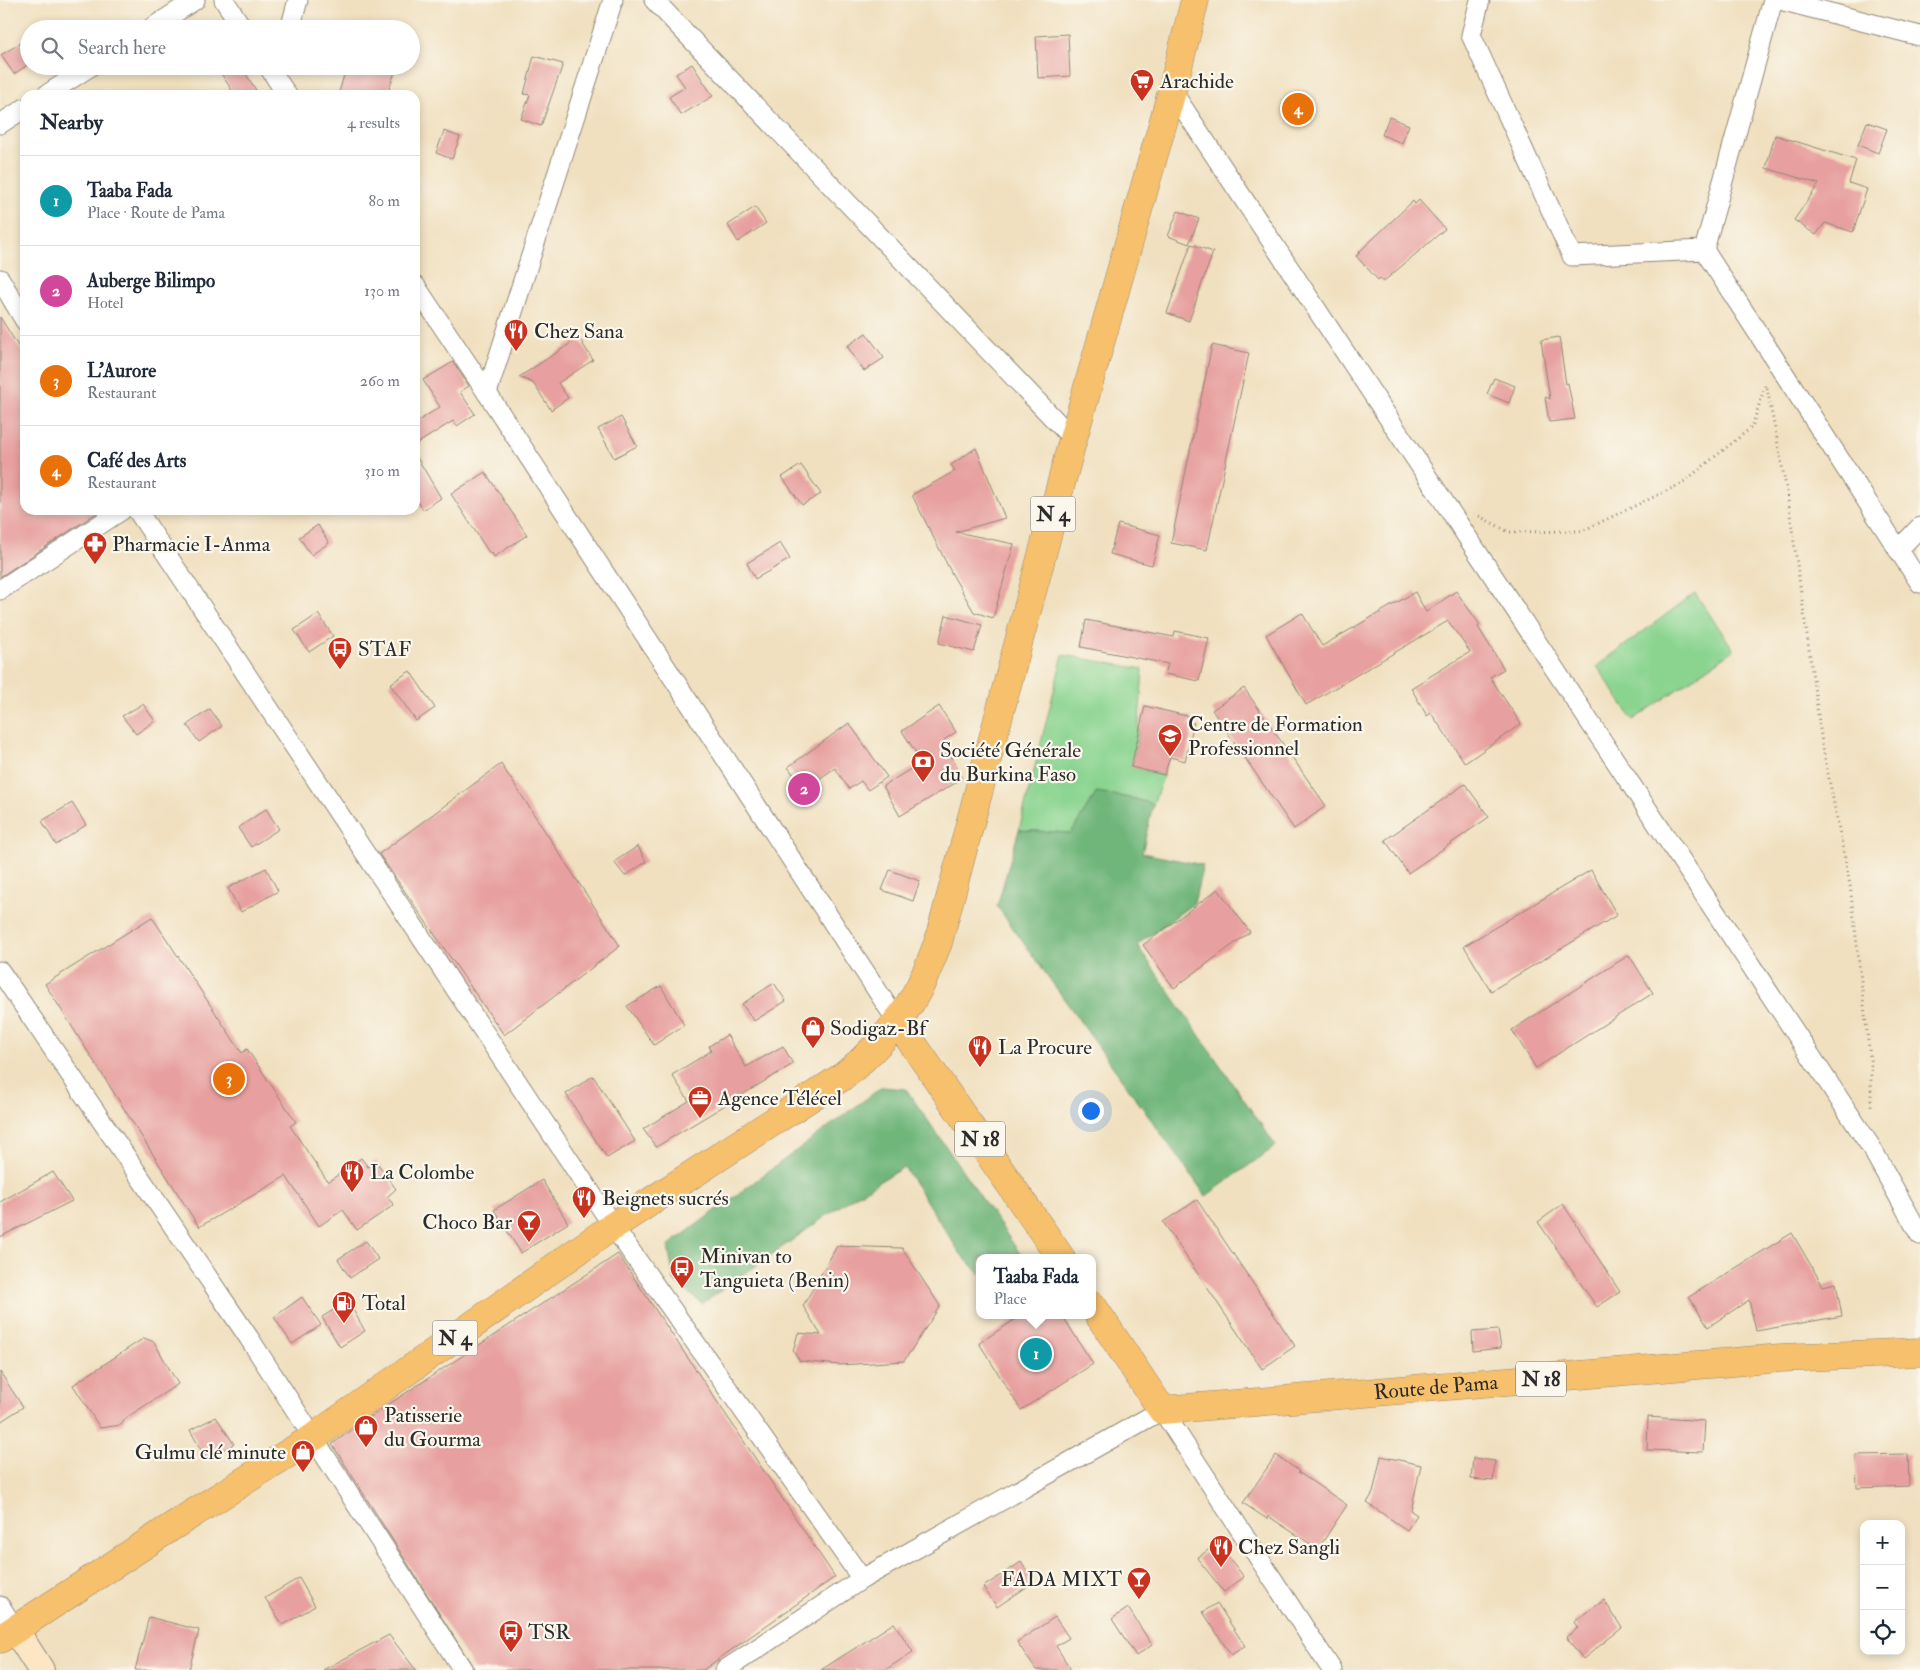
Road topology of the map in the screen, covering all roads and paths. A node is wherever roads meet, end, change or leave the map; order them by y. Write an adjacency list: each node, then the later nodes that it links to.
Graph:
1 (195, 0): 10 (street)
2 (224, 0): 11 (street)
3 (298, 0): 12 (street)
4 (613, 0): 27 (street)
5 (654, 0): 28 (street)
6 (1195, 0): 18 (highway, N 4)
7 (1480, 0): 21 (street)
8 (1773, 0): 21 (street)
9 (1780, 0): 13 (street)
10 (164, 20)
11 (237, 20)
12 (292, 20)
13 (1920, 36)
14 (77, 75): 16 (street)
15 (277, 75): 17 (street)
16 (54, 90)
17 (284, 90)
18 (1172, 91): 28 (highway, N 4); 38 (street)
19 (20, 111): 20 (street)
20 (0, 124)
21 (1704, 250): 25 (street)
22 (0, 279): 23 (street)
23 (20, 313)
24 (423, 313): 27 (street)
25 (1764, 342): 26 (path); 33 (street)
26 (1766, 382): 29 (path); 38 (path)
27 (487, 393): 37 (street)
28 (1073, 439): 37 (highway, N 4)
29 (1474, 513)
30 (114, 515): 35 (street)
31 (140, 515): 39 (street)
32 (1920, 527): 33 (street)
33 (1898, 550): 34 (street)
34 (1920, 584)
35 (0, 590)
36 (0, 971): 45 (street)
37 (897, 1021): 39 (highway, N 4); 41 (highway, N 18)
38 (1871, 1147): 40 (street)
39 (613, 1226): 45 (highway, N 4); 46 (street)
40 (1920, 1235)
41 (1058, 1254)
42 (1096, 1311): 44 (highway)
43 (1920, 1352): 44 (highway, Route de Pama / N 18)
44 (1162, 1410): 46 (street); 52 (street)
45 (314, 1437): 48 (highway, N 4); 50 (street)
46 (862, 1579): 51 (street)
47 (0, 1606): 48 (street)
48 (8, 1634): 49 (main road)
49 (41, 1670)
50 (462, 1670)
51 (725, 1670)
52 (1332, 1670)

